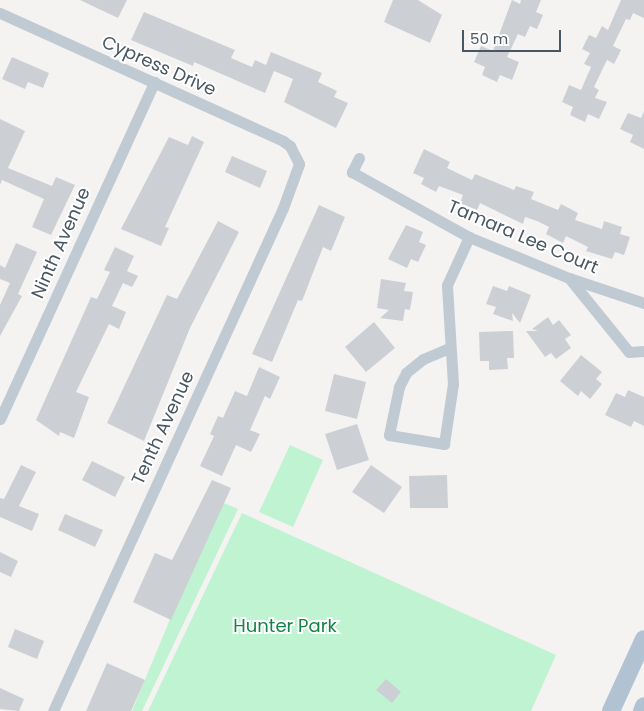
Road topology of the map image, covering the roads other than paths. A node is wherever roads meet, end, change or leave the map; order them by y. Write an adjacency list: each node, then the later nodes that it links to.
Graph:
1 (0, 13): 2 (street, Cypress Drive)
2 (154, 82): 4 (street, Cypress Drive); 10 (street, Ninth Avenue)
3 (359, 158): 5 (street, Tamara Lee Court)
4 (297, 159): 13 (street, Tenth Avenue)
5 (469, 237): 6 (street, Tamara Lee Court); 8 (street)
6 (569, 278): 7 (street, Tamara Lee Court); 9 (street)
7 (644, 303)
8 (449, 348): 8 (street)
9 (644, 351)
10 (0, 419)
11 (644, 639): 14 (main road)
12 (644, 706): 15 (main road)
13 (53, 711)
14 (611, 711)
15 (642, 711)

